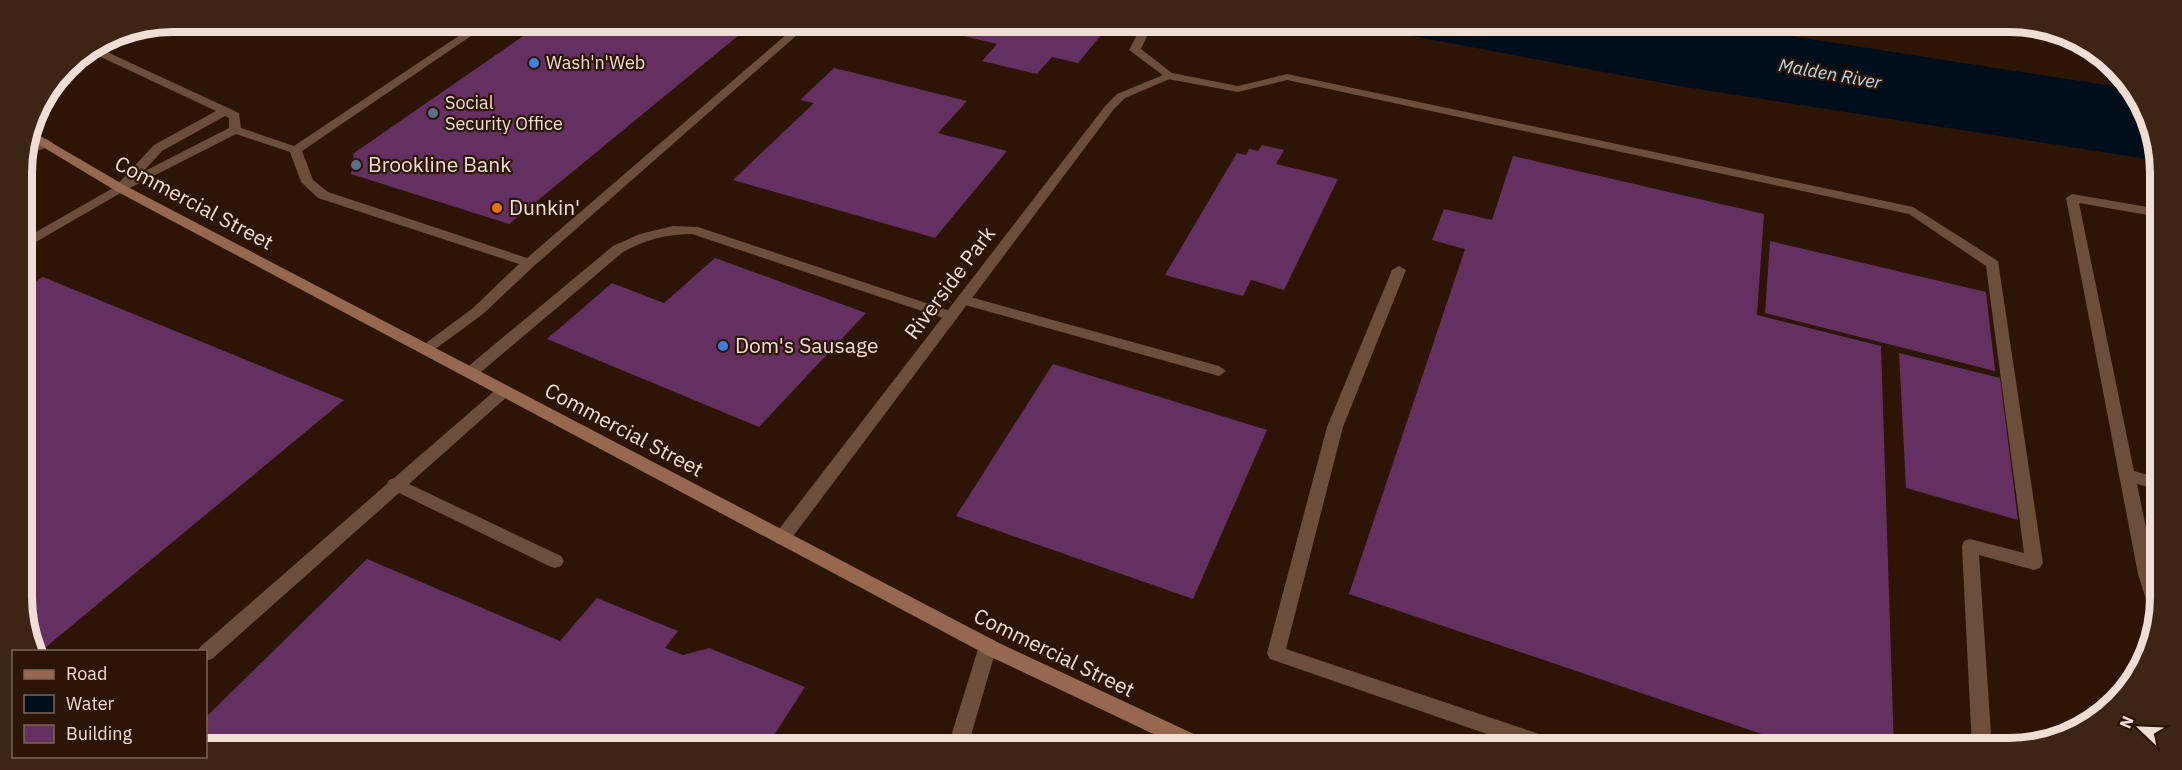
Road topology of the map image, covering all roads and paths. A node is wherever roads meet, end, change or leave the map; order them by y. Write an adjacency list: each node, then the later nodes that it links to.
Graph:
1 (472, 32): 11 (street)
2 (795, 32): 15 (street)
3 (1144, 32): 5 (street)
4 (99, 52): 6 (street)
5 (1168, 76): 17 (street, Riverside Park); 34 (street)
6 (225, 111): 7 (street); 12 (street)
7 (235, 130): 11 (street); 12 (street)
8 (36, 137): 9 (main road, Commercial Street)
9 (46, 143): 10 (street); 12 (main road, Commercial Street)
10 (34, 148)
11 (295, 150): 15 (street)
12 (120, 188): 14 (street); 19 (main road, Commercial Street)
13 (2150, 211): 23 (street)
14 (32, 240)
15 (529, 263): 19 (street)
16 (1399, 270): 33 (street)
17 (963, 300): 18 (street, Riverside Park); 20 (street)
18 (951, 316): 21 (street); 26 (street, Riverside Park)
19 (427, 351): 21 (main road, Commercial Street)
20 (1219, 371)
21 (470, 373): 22 (main road, Commercial Street)
22 (504, 391): 25 (street); 26 (main road, Commercial Street)
23 (2127, 475): 24 (street); 28 (street)
24 (2150, 482)
25 (395, 484): 27 (street); 30 (street)
26 (782, 538): 29 (main road, Commercial Street)
27 (555, 561)
28 (2150, 575)
29 (987, 646): 31 (street); 32 (main road, Commercial Street)
30 (207, 652)
31 (960, 738)
32 (1183, 738)
33 (1525, 738)
34 (1981, 738)

